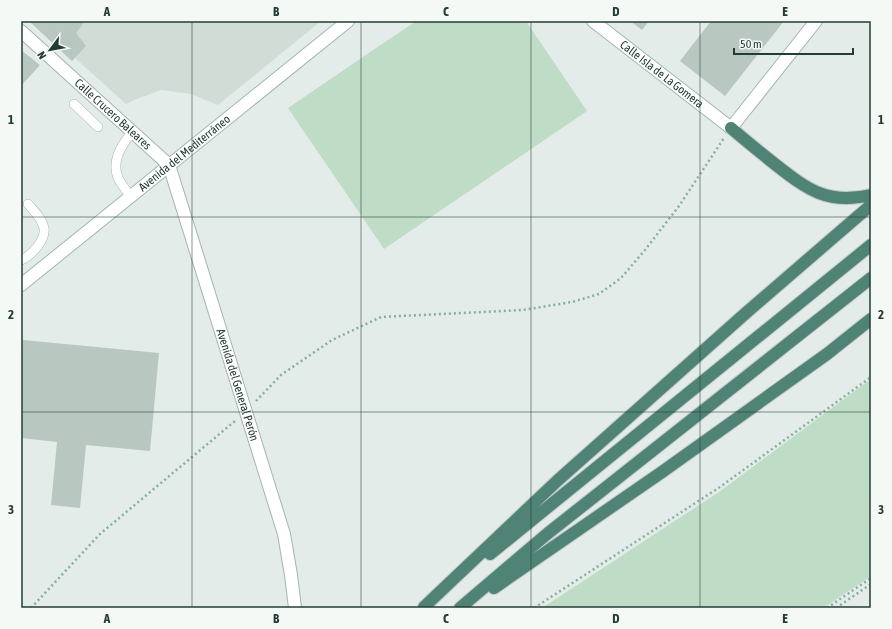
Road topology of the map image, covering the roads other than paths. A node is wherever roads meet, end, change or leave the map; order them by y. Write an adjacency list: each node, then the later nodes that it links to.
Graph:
1 (348, 21): 9 (street, Avenida del Mediterráneo)
2 (593, 21): 7 (street, Calle Isla de La Gomera)
3 (816, 21): 7 (street)
4 (21, 31): 8 (street, Calle Crucero Baleares)
5 (74, 104): 6 (lane)
6 (98, 127)
7 (731, 128): 10 (highway)
8 (132, 132): 9 (street, Calle Crucero Baleares); 11 (lane)
9 (169, 165): 11 (street, Avenida del Mediterráneo); 21 (street, Avenida del General Perón)
10 (871, 195)
11 (130, 196): 16 (street, Avenida del Mediterráneo)
12 (28, 204): 15 (lane)
13 (871, 206): 20 (highway)
14 (871, 245): 20 (highway)
15 (24, 259): 16 (lane)
16 (36, 273): 18 (street, Avenida del Mediterráneo)
17 (871, 278): 22 (highway)
18 (21, 285)
19 (871, 319): 23 (highway)
20 (424, 607)
21 (295, 608)
22 (460, 608)
23 (465, 608)

